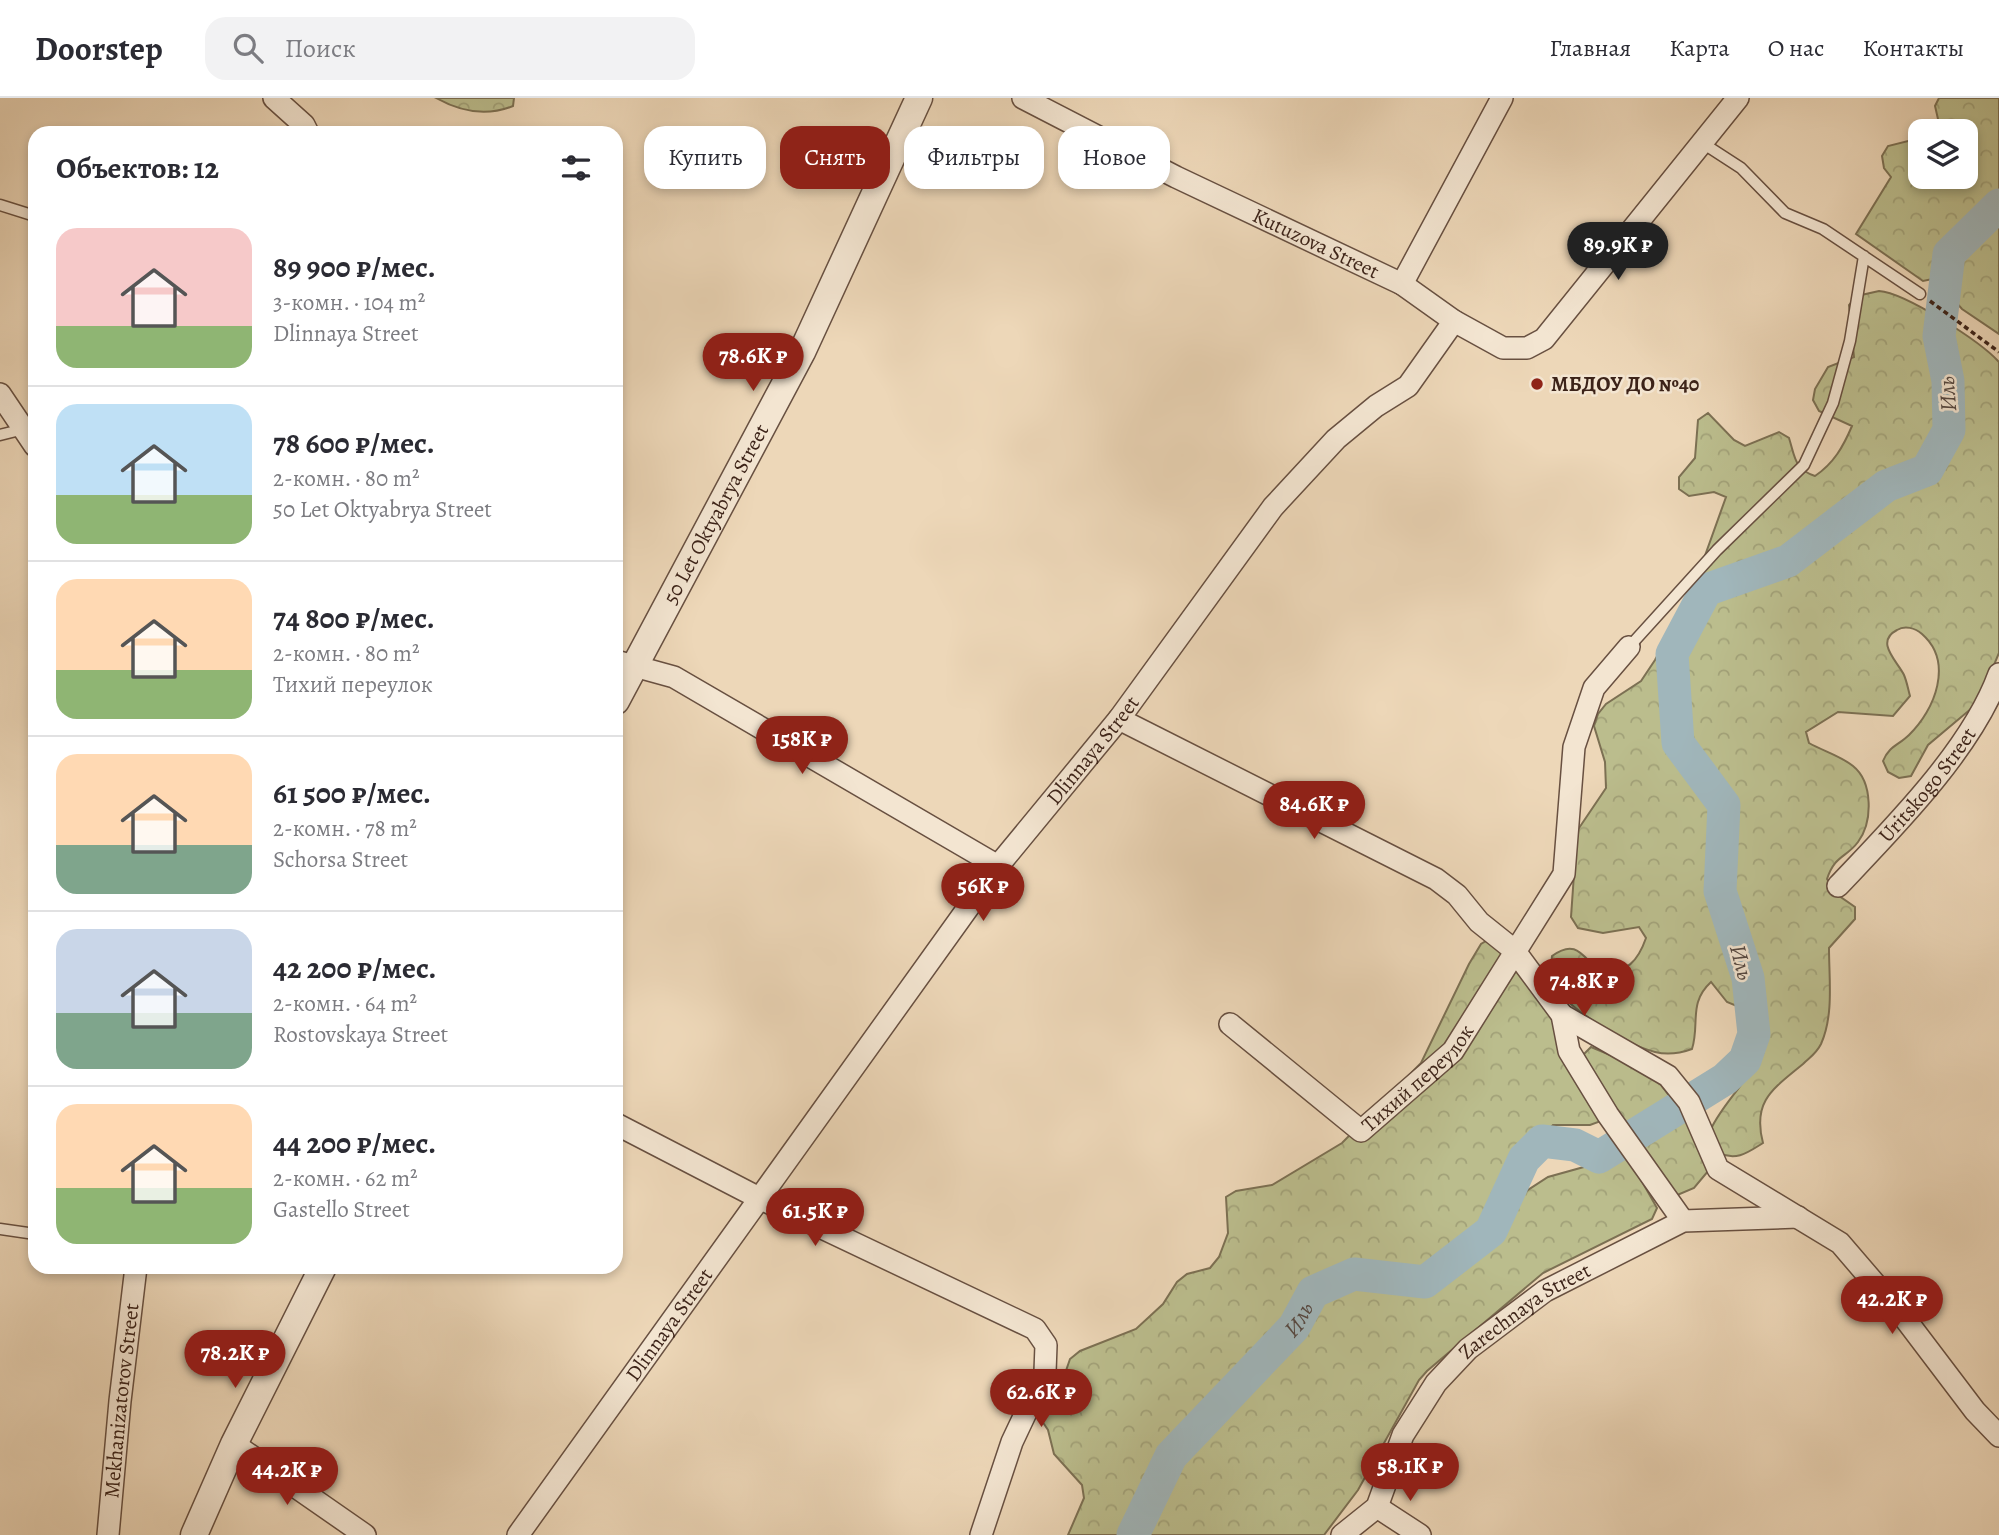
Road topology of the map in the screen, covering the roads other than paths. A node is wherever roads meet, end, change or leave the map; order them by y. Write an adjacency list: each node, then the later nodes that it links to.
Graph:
1 (274, 98): 6 (street)
2 (919, 98): 19 (street, 50 Let Oktyabrya Street)
3 (1023, 98): 11 (street, Kutuzova Street)
4 (1502, 98): 11 (street)
5 (1738, 98): 7 (street)
6 (304, 126)
7 (1704, 144): 10 (lane); 13 (street)
8 (0, 205): 9 (lane)
9 (28, 214)
10 (1864, 256): 12 (lane); 18 (lane)
11 (1402, 284): 13 (street, Kutuzova Street)
12 (1920, 294)
13 (1454, 321): 21 (street, Dlinnaya Street)
14 (0, 394): 15 (street)
15 (28, 434)
16 (0, 435): 17 (lane)
17 (28, 437)
18 (1629, 647): 24 (street, Тихий переулок)
19 (625, 664): 22 (street)
20 (1999, 674): 23 (street, Uritskogo Street)
21 (1119, 719): 22 (street, Dlinnaya Street); 24 (street)
22 (998, 866): 28 (street, Dlinnaya Street)
23 (1838, 886)
24 (1514, 950): 25 (street); 26 (street, Тихий переулок)
25 (1562, 1015): 29 (street); 30 (street)
26 (1230, 1024)
27 (623, 1128): 28 (street)
28 (759, 1198): 41 (street, Dlinnaya Street); 42 (street)
29 (1798, 1217): 30 (street, Zarechnaya Street); 35 (street)
30 (1683, 1221): 37 (street, Zarechnaya Street)
31 (0, 1228): 32 (lane)
32 (28, 1233)
33 (132, 1274): 38 (street, Mekhanizatorov Street)
34 (319, 1274): 36 (street)
35 (1999, 1436)
36 (234, 1444): 39 (street); 40 (street)
37 (1377, 1507): 43 (street); 44 (street)
38 (108, 1535)
39 (194, 1535)
40 (365, 1535)
41 (517, 1535)
42 (981, 1535)
43 (1342, 1535)
44 (1420, 1535)

